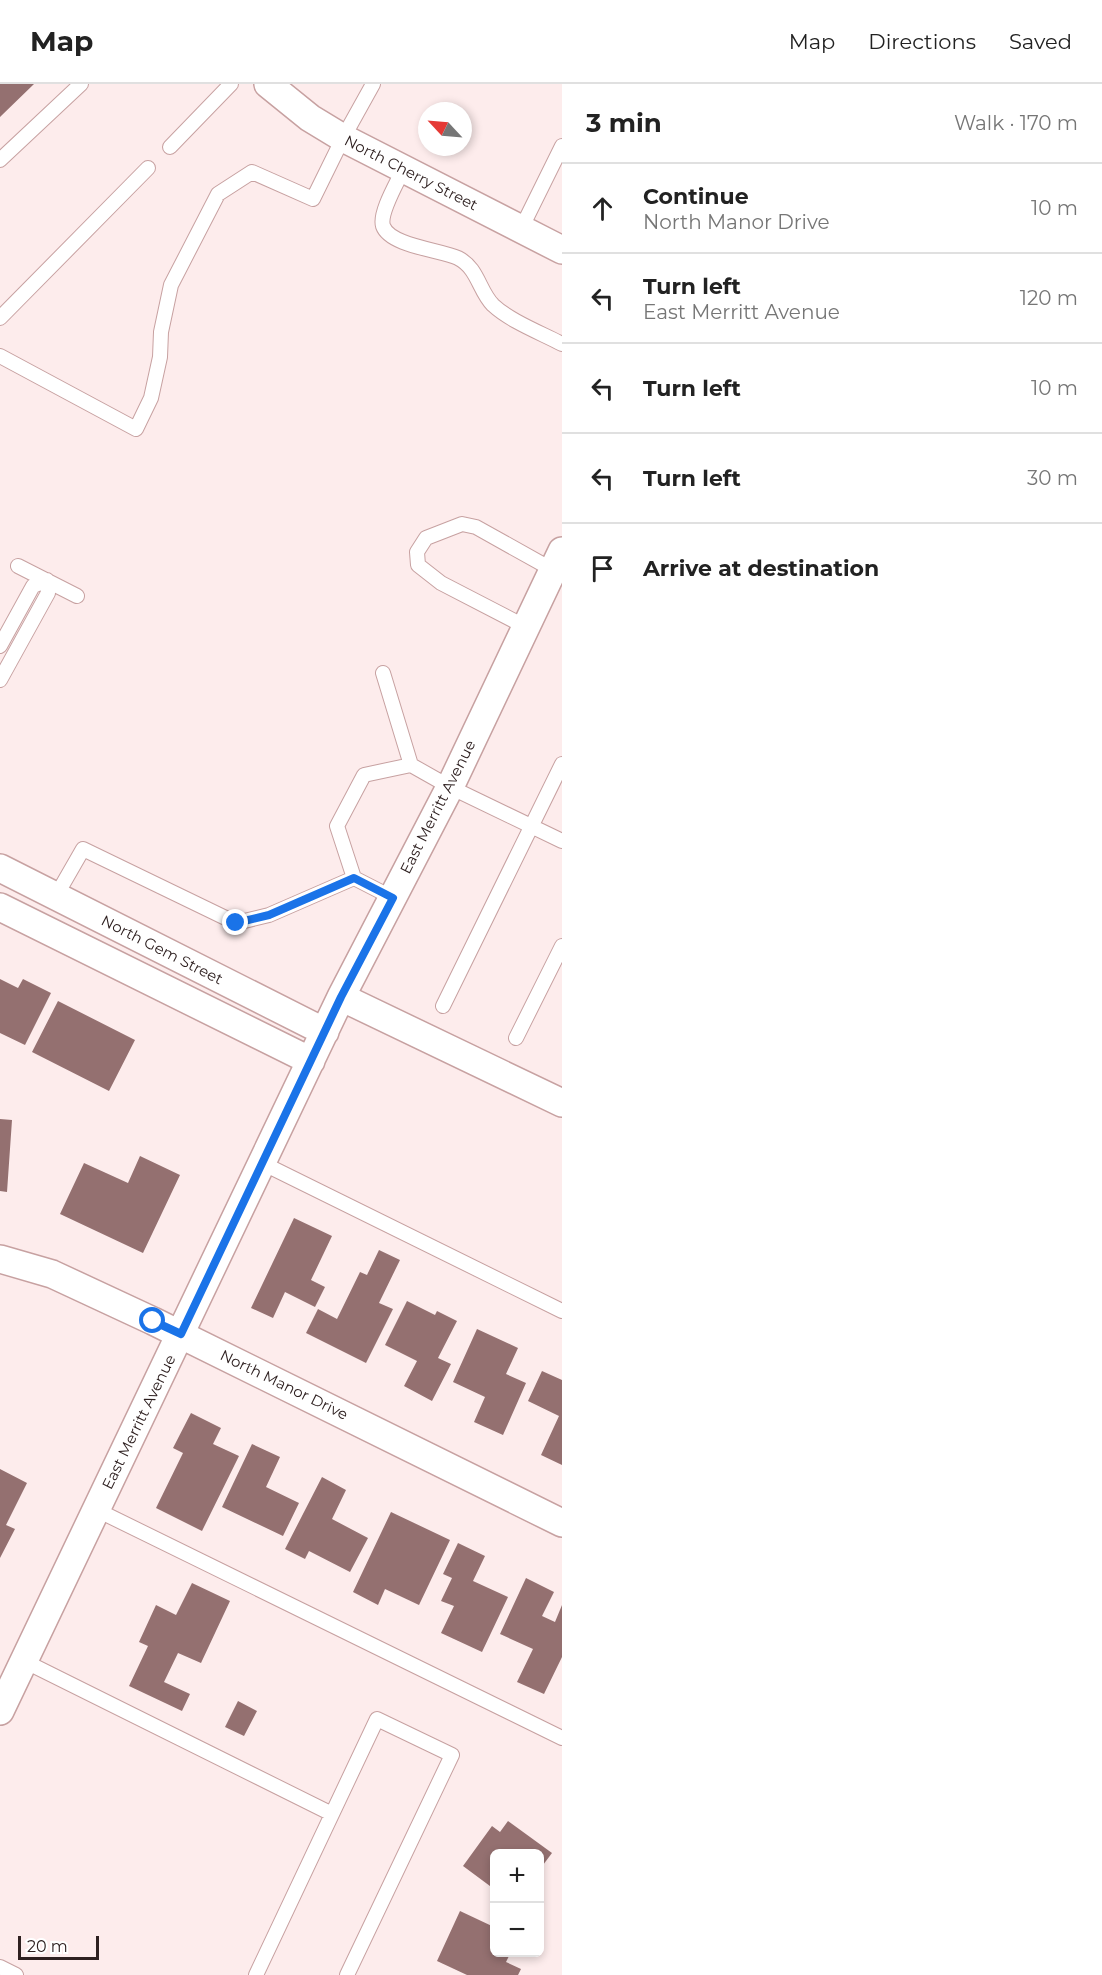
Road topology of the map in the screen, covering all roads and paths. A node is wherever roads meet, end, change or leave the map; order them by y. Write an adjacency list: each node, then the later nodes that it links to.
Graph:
1 (81, 84): 8 (lane)
2 (231, 84): 7 (lane)
3 (268, 84): 5 (street, North Cherry Street)
4 (374, 84): 5 (lane)
5 (343, 138): 10 (street, North Cherry Street); 15 (lane)
6 (562, 146): 11 (lane)
7 (170, 147)
8 (0, 160)
9 (148, 168): 13 (lane)
10 (403, 170): 11 (street, North Cherry Street); 14 (lane)
11 (521, 229): 12 (street, North Cherry Street)
12 (562, 250)
13 (0, 318)
14 (562, 344)
15 (0, 356)
16 (557, 561): 20 (street, East Merritt Avenue); 20 (lane)
17 (18, 566): 18 (lane)
18 (47, 580): 19 (lane); 21 (lane); 23 (lane)
19 (77, 596)
20 (526, 627): 26 (street, East Merritt Avenue)
21 (0, 646)
22 (383, 673): 25 (lane)
23 (0, 680)
24 (562, 764): 27 (lane)
25 (411, 765): 26 (lane); 30 (lane)
26 (450, 786): 27 (lane); 32 (street, East Merritt Avenue)
27 (532, 826): 28 (lane); 36 (lane)
28 (562, 841)
29 (0, 868): 31 (street, North Gem Street)
30 (354, 878): 31 (lane); 32 (lane)
31 (56, 896): 37 (street, North Gem Street)
32 (393, 898): 35 (street, East Merritt Avenue)
33 (0, 907): 39 (street)
34 (562, 946): 38 (lane)
35 (341, 997): 37 (street, East Merritt Avenue); 40 (street)
36 (443, 1006)
37 (325, 1032): 39 (street, East Merritt Avenue)
38 (516, 1038)
39 (311, 1060): 41 (street, East Merritt Avenue)
40 (562, 1103)
41 (262, 1163): 43 (lane); 44 (street, East Merritt Avenue)
42 (0, 1259): 44 (street, North Manor Drive)
43 (562, 1311)
44 (181, 1334): 45 (street, East Merritt Avenue); 46 (street, North Manor Drive)
45 (97, 1510): 47 (street, East Merritt Avenue); 49 (lane)
46 (562, 1523)
47 (24, 1661): 48 (street, East Merritt Avenue); 50 (lane)
48 (0, 1711)
49 (562, 1738)
50 (332, 1815): 53 (lane); 54 (lane)
51 (0, 1967): 52 (lane)
52 (16, 1975)
53 (256, 1975)
54 (347, 1975)

